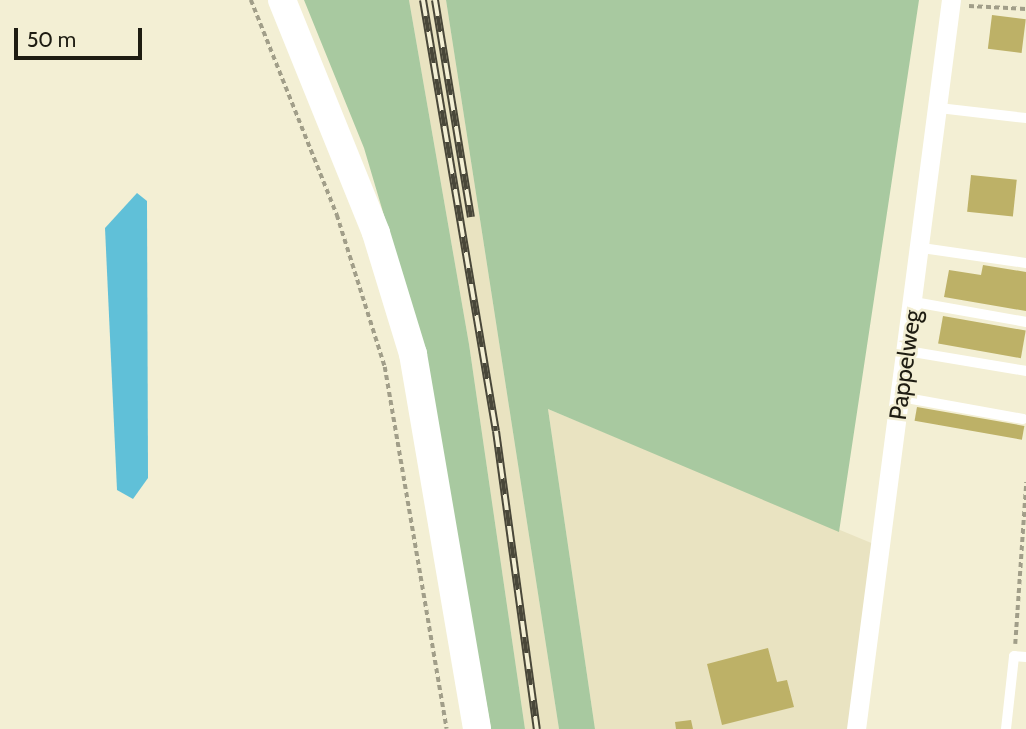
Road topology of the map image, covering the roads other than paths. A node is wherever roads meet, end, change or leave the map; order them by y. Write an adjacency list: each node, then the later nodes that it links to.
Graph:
1 (282, 0): 14 (main road)
2 (951, 3): 3 (street, Pappelweg)
3 (939, 108): 4 (lane); 5 (street, Pappelweg)
4 (1026, 118)
5 (922, 248): 6 (lane); 7 (street, Pappelweg)
6 (1026, 263)
7 (914, 302): 8 (lane); 9 (street, Pappelweg)
8 (1026, 322)
9 (907, 351): 10 (lane); 11 (street, Pappelweg)
10 (1026, 371)
11 (901, 397): 12 (lane); 15 (street, Pappelweg)
12 (1023, 419)
13 (1026, 657): 16 (lane)
14 (477, 729)
15 (856, 729)
16 (1006, 729)

